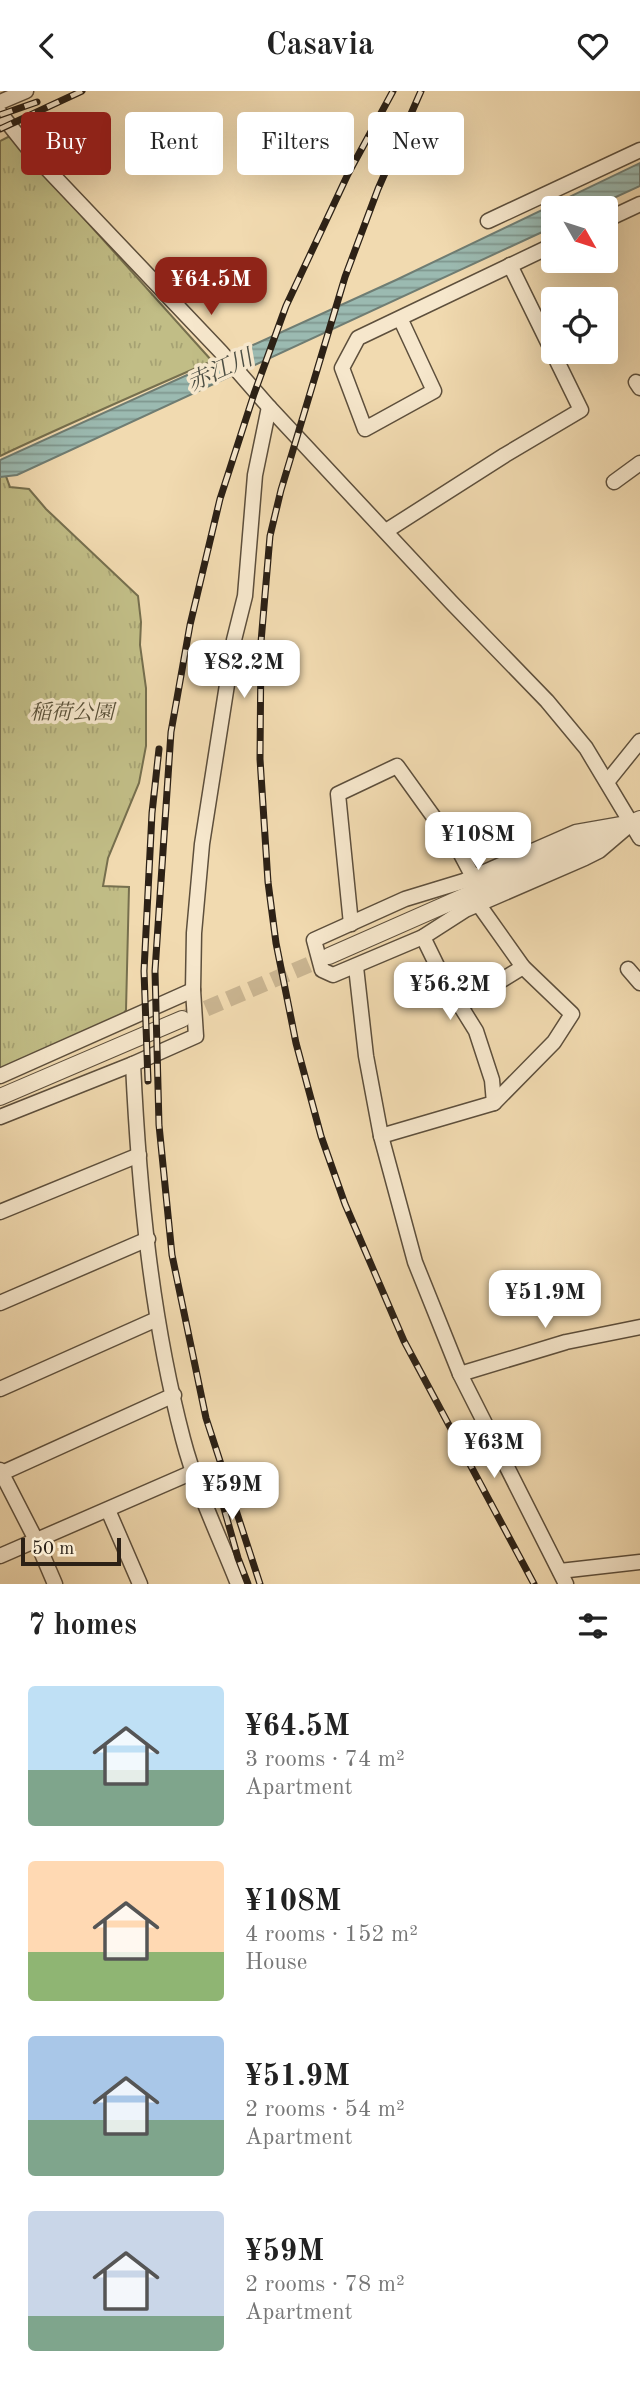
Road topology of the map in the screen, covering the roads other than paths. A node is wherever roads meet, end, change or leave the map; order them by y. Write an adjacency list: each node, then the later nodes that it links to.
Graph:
1 (26, 91): 2 (street)
2 (0, 102)
3 (0, 113): 11 (street)
4 (640, 150): 7 (street)
5 (640, 204): 6 (street)
6 (618, 214)
7 (488, 221)
8 (541, 251): 9 (street)
9 (510, 265): 10 (street); 14 (street)
10 (400, 318): 10 (street)
11 (269, 407): 14 (street); 28 (street)
12 (640, 463): 13 (street)
13 (614, 482)
14 (386, 531): 16 (street)
15 (640, 741): 16 (street)
16 (607, 782): 17 (street)
17 (636, 821): 18 (street); 19 (street); 20 (street); 23 (street)
18 (640, 838)
19 (472, 877): 21 (street); 21 (street)
20 (479, 905): 22 (street); 25 (street)
21 (351, 923): 24 (street)
22 (423, 937): 24 (street); 29 (street)
23 (329, 956)
24 (356, 967): 36 (street)
25 (523, 967): 29 (street); 34 (street)
26 (628, 969): 27 (street)
27 (640, 983)
28 (193, 990): 31 (street); 32 (street)
29 (460, 1006): 34 (street)
30 (182, 1019): 33 (street)
31 (133, 1064): 35 (street); 37 (street)
32 (0, 1076)
33 (0, 1097)
34 (494, 1103): 36 (street)
35 (0, 1117)
36 (381, 1136): 43 (street)
37 (139, 1155): 38 (street); 39 (street)
38 (0, 1212)
39 (148, 1239): 40 (street); 41 (street)
40 (0, 1303)
41 (157, 1319): 44 (street); 45 (street)
42 (640, 1327): 43 (street)
43 (460, 1374): 52 (street)
44 (0, 1389)
45 (174, 1395): 46 (street); 47 (street)
46 (1, 1471): 49 (street)
47 (193, 1472): 48 (street); 55 (street)
48 (108, 1510): 49 (street); 54 (street)
49 (37, 1542): 50 (street); 53 (street)
50 (0, 1556)
51 (640, 1562): 52 (street)
52 (563, 1577)
53 (55, 1584)
54 (140, 1584)
55 (238, 1584)

